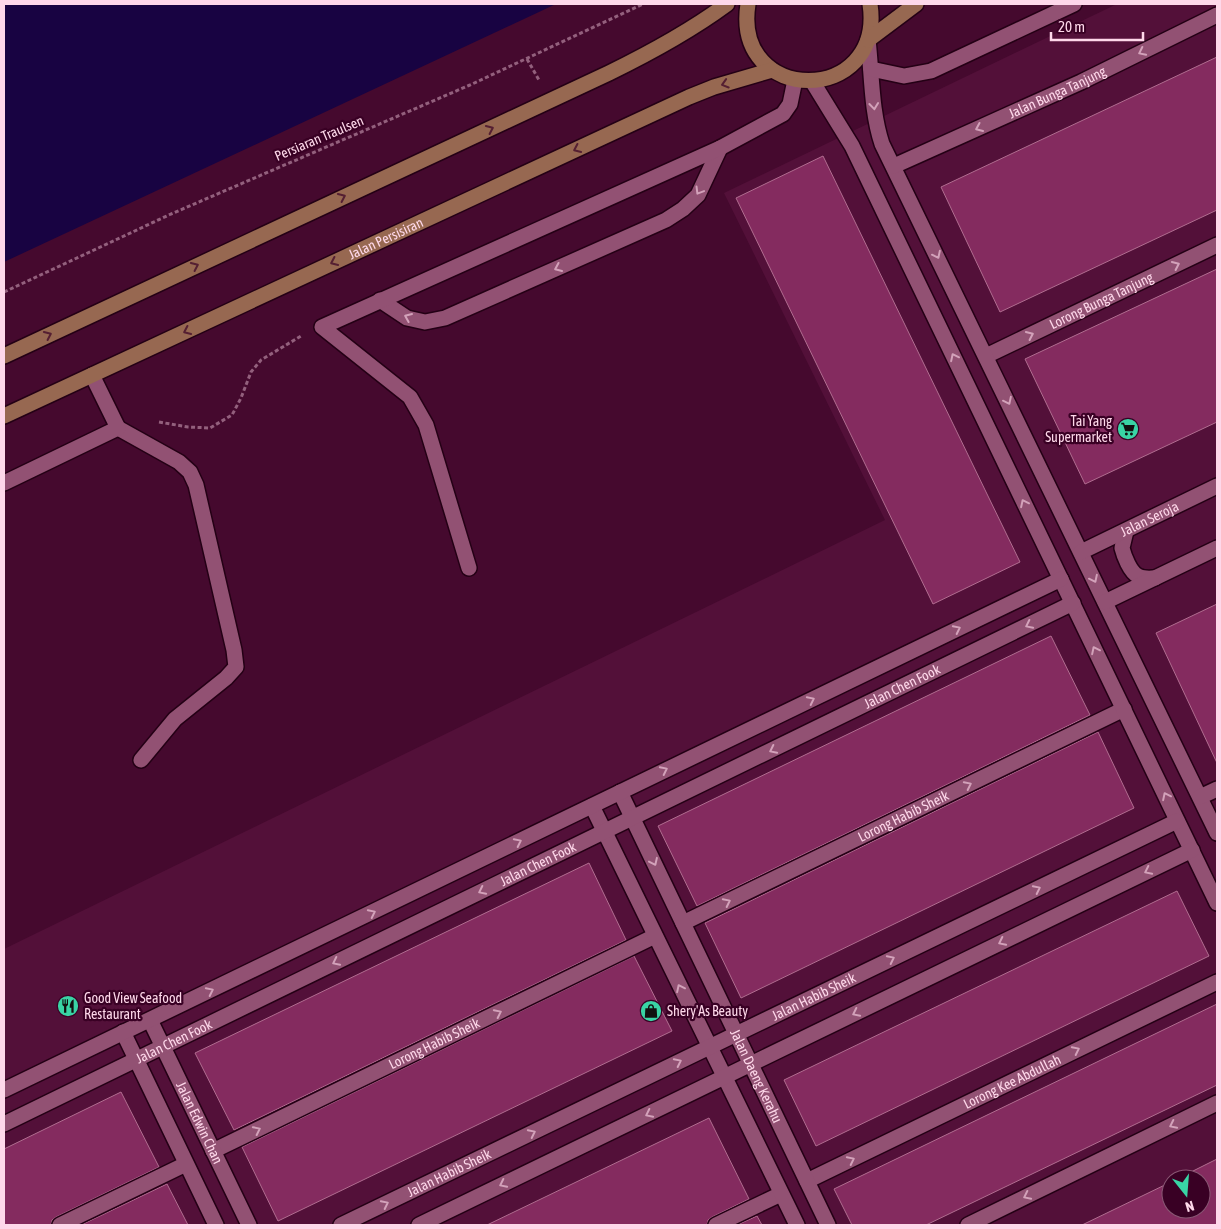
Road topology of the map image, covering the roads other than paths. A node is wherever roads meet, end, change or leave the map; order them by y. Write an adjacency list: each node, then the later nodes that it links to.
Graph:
1 (727, 4): 16 (street, one-way to 1)
2 (748, 4): 9 (street)
3 (870, 4): 7 (street)
4 (916, 4): 7 (street)
5 (1074, 4): 8 (street)
6 (1217, 15): 13 (street, Jalan Bunga Tanjung, one-way to 13)
7 (868, 40): 8 (street); 11 (street)
8 (871, 69): 13 (street, one-way to 13)
9 (772, 70): 10 (street); 18 (street, Jalan Persisiran, one-way to 18)
10 (794, 80): 11 (street); 12 (street)
11 (812, 81): 28 (street, one-way to 11)
12 (720, 148): 15 (street); 15 (street, one-way to 15)
13 (894, 166): 17 (street, one-way to 17)
14 (1217, 246): 17 (street, Lorong Bunga Tanjung, one-way to 14)
15 (380, 300): 26 (street)
16 (4, 356)
17 (986, 356): 25 (street, one-way to 25)
18 (92, 375): 19 (street, Jalan Persisiran); 20 (street)
19 (4, 416)
20 (118, 428): 21 (street); 32 (street)
21 (4, 483)
22 (1217, 486): 23 (street, Jalan Seroja)
23 (1126, 531): 25 (street, Jalan Seroja); 27 (street)
24 (1217, 548): 27 (street)
25 (1081, 552): 29 (street, one-way to 29)
26 (469, 568)
27 (1155, 578): 29 (street)
28 (1061, 579): 30 (street); 34 (street, Jalan Chen Fook, one-way to 28)
29 (1105, 602): 35 (street)
30 (1073, 604): 31 (street, one-way to 30); 37 (street, Jalan Chen Fook, one-way to 37)
31 (1124, 709): 38 (street, one-way to 31); 43 (street, Lorong Habib Sheik, one-way to 31)
32 (141, 760)
33 (1217, 789): 35 (street)
34 (620, 792): 36 (street, Jalan Chen Fook); 37 (street, Jalan Daeng Kerahu)
35 (1200, 797): 40 (street)
36 (592, 806): 39 (street); 46 (street, Jalan Chen Fook, one-way to 36)
37 (633, 818): 39 (street, Jalan Chen Fook); 43 (street, Jalan Daeng Kerahu, one-way to 43)
38 (1178, 821): 41 (street); 48 (street, Jalan Habib Sheik, one-way to 38)
39 (604, 832): 44 (street); 49 (street, Jalan Chen Fook, one-way to 49)
40 (1217, 833)
41 (1192, 850): 42 (street); 52 (street, one-way to 52)
42 (1217, 903)
43 (683, 923): 48 (street, Jalan Daeng Kerahu)
44 (656, 936): 50 (street, one-way to 44); 57 (street, Lorong Habib Sheik, one-way to 44)
45 (1217, 982): 59 (street, Lorong Kee Abdullah, one-way to 45)
46 (150, 1020): 47 (street, Jalan Chen Fook); 49 (street, Jalan Edwin Chan)
47 (123, 1032): 51 (street); 54 (street, Jalan Chen Fook)
48 (737, 1034): 50 (street, Jalan Habib Sheik); 52 (street, Jalan Daeng Kerahu)
49 (163, 1046): 51 (street, Jalan Chen Fook); 57 (street, Jalan Edwin Chan)
50 (709, 1047): 53 (street); 64 (street, Jalan Habib Sheik, one-way to 50)
51 (136, 1060): 56 (street, Jalan Chen Fook); 58 (street)
52 (751, 1064): 53 (street); 59 (street, Jalan Daeng Kerahu)
53 (724, 1077): 60 (street); 65 (street, one-way to 65)
54 (4, 1090)
55 (1217, 1103): 69 (street, one-way to 69)
56 (4, 1124)
57 (213, 1151): 63 (street, Jalan Edwin Chan)
58 (186, 1164): 61 (street); 62 (street)
59 (807, 1181): 68 (street, Jalan Daeng Kerahu)
60 (781, 1194): 66 (street); 67 (street)
61 (60, 1225)
62 (216, 1225)
63 (249, 1225)
64 (342, 1225)
65 (419, 1225)
66 (716, 1225)
67 (797, 1225)
68 (828, 1225)
69 (968, 1225)

